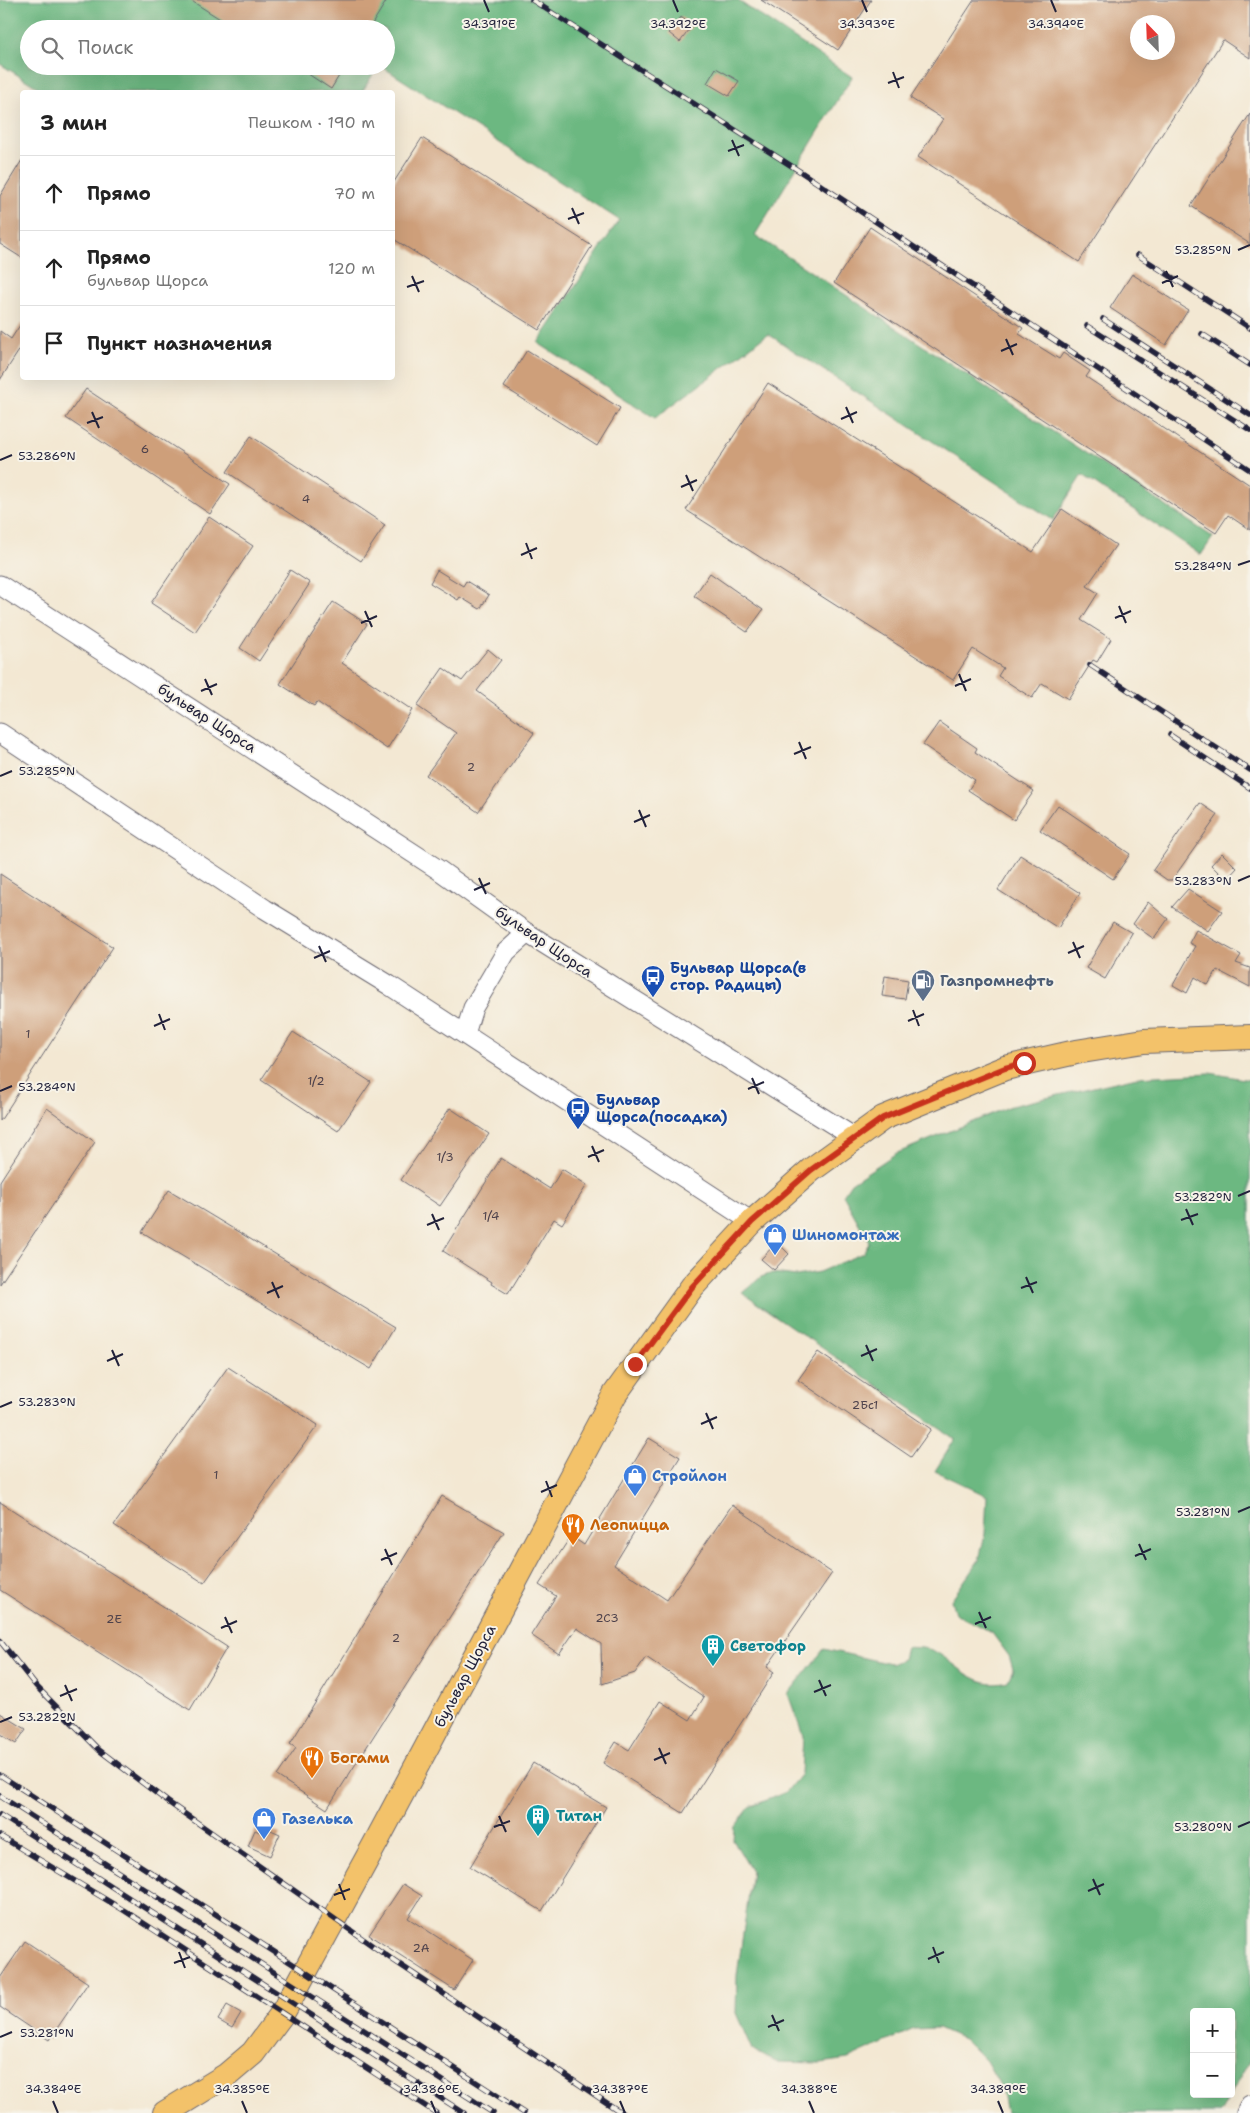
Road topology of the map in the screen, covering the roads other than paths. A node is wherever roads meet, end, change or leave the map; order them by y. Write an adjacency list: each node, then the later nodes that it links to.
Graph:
1 (0, 585): 3 (street, бульвар Щорса)
2 (0, 733): 4 (street)
3 (527, 933): 4 (street); 6 (street, бульвар Щорса)
4 (465, 1034): 7 (street)
5 (1250, 1038): 6 (main road)
6 (856, 1138): 7 (main road, бульвар Щорса)
7 (752, 1222): 9 (main road, бульвар Щорса)
8 (1250, 2106): 10 (street)
9 (165, 2113)
10 (1246, 2113)

